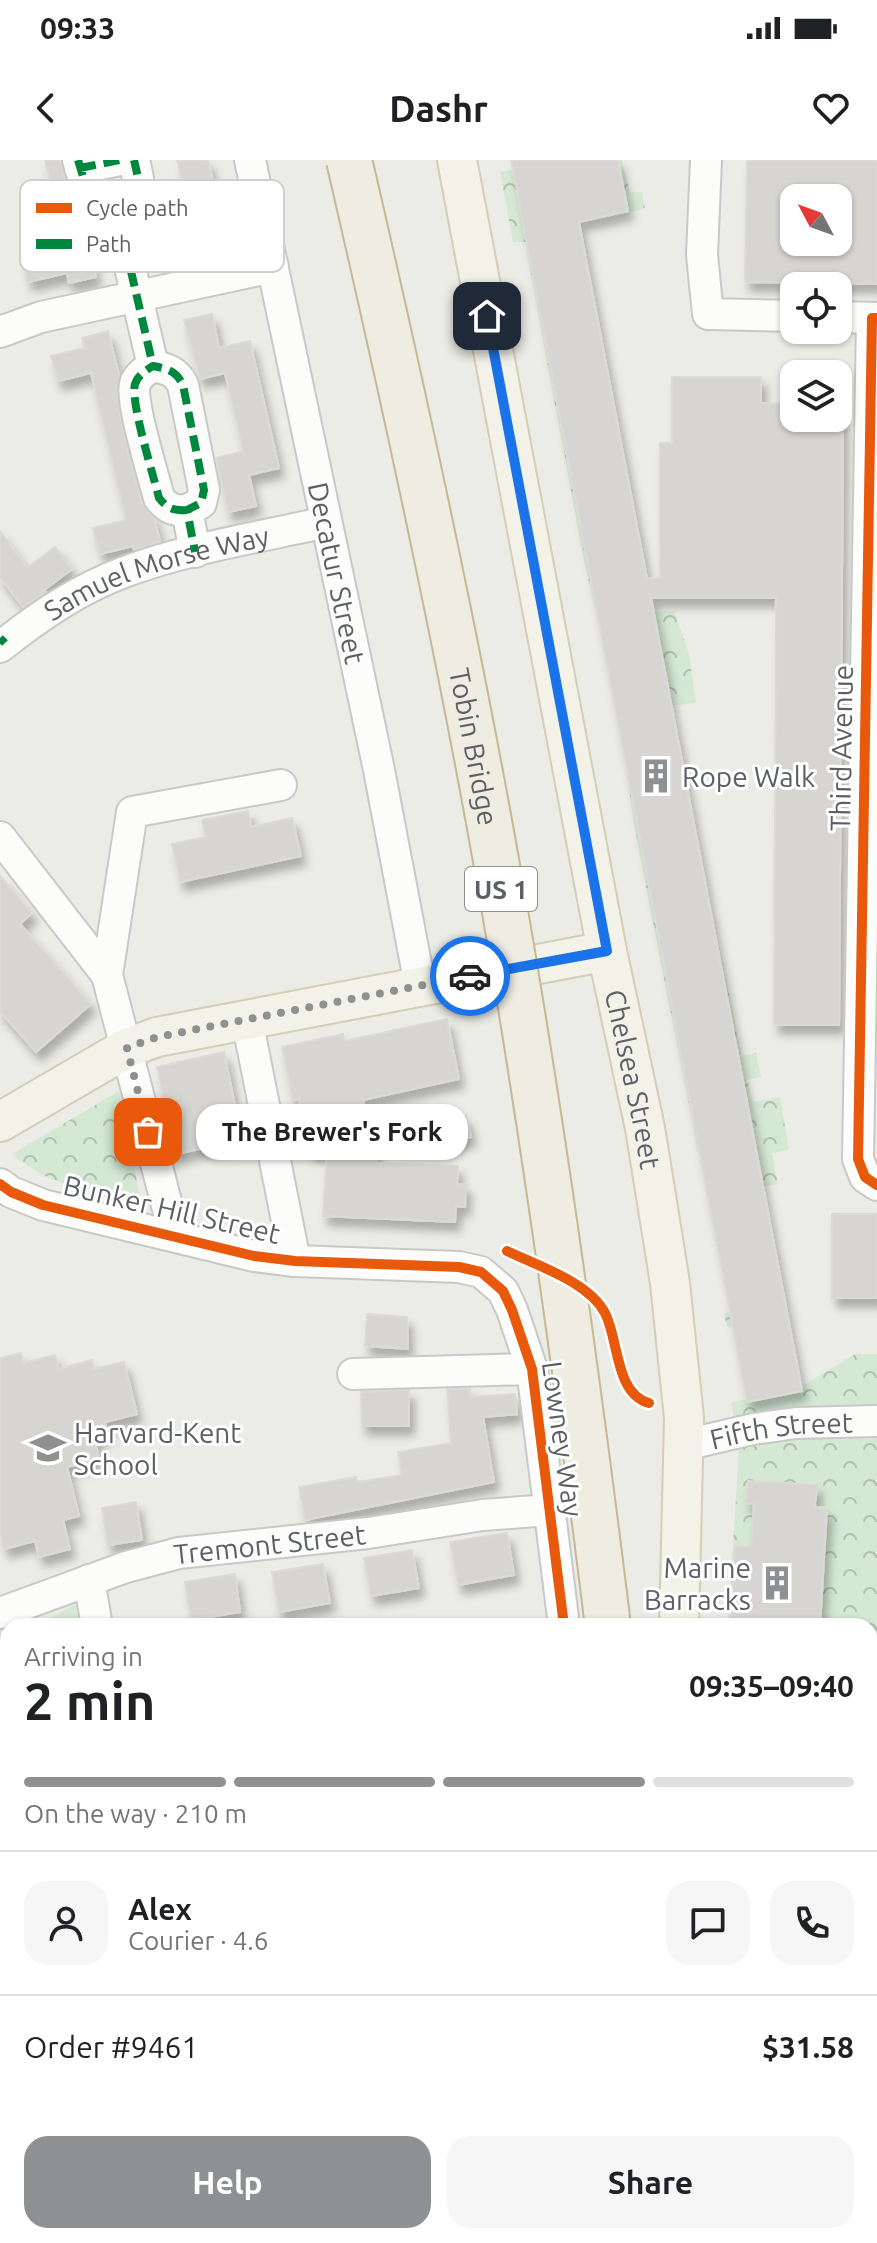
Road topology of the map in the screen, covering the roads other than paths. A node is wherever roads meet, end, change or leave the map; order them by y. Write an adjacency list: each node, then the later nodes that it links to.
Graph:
1 (120, 160): 7 (street)
2 (134, 160): 8 (street)
3 (250, 160): 9 (street, Decatur Street)
4 (348, 160): 46 (highway, Tobin Bridge / US 1, bridge); 47 (highway, Tobin Bridge / US 1, bridge)
5 (457, 160): 26 (main road, Chelsea Street)
6 (706, 160): 14 (street)
7 (79, 164)
8 (139, 180)
9 (254, 180)
10 (131, 272): 13 (street)
11 (255, 272): 13 (street)
12 (274, 272): 20 (street, Decatur Street)
13 (139, 304): 17 (street); 18 (street)
14 (780, 316)
15 (852, 317): 16 (street)
16 (875, 318): 25 (street, Third Avenue)
17 (0, 332)
18 (153, 366): 19 (street); 19 (street)
19 (187, 510): 21 (street)
20 (326, 522): 21 (street, Samuel Morse Way); 28 (street, Decatur Street)
21 (195, 552): 22 (street, Samuel Morse Way)
22 (2, 643)
23 (281, 785): 27 (street)
24 (0, 837): 27 (street)
25 (870, 898): 32 (street, Third Avenue)
26 (607, 951): 28 (main road); 40 (main road, Chelsea Street)
27 (107, 975): 30 (street)
28 (420, 985): 29 (main road)
29 (247, 1020): 30 (main road); 35 (street)
30 (127, 1048): 31 (main road); 34 (street)
31 (0, 1122)
32 (871, 1181)
33 (0, 1184): 34 (street, Bunker Hill Street)
34 (175, 1236): 35 (street, Bunker Hill Street)
35 (295, 1261): 36 (street, Bunker Hill Street)
36 (481, 1272): 37 (street, Lowney Way)
37 (532, 1369): 38 (street); 41 (street, Lowney Way)
38 (353, 1374)
39 (877, 1421): 40 (street, Fifth Street)
40 (685, 1445): 48 (main road, Chelsea Street)
41 (549, 1510): 42 (street, Tremont Street); 45 (street, Lowney Way)
42 (89, 1580): 43 (street, Tremont Street); 44 (street)
43 (0, 1613)
44 (96, 1618)
45 (563, 1618)
46 (607, 1618)
47 (607, 1618)
48 (679, 1618)

